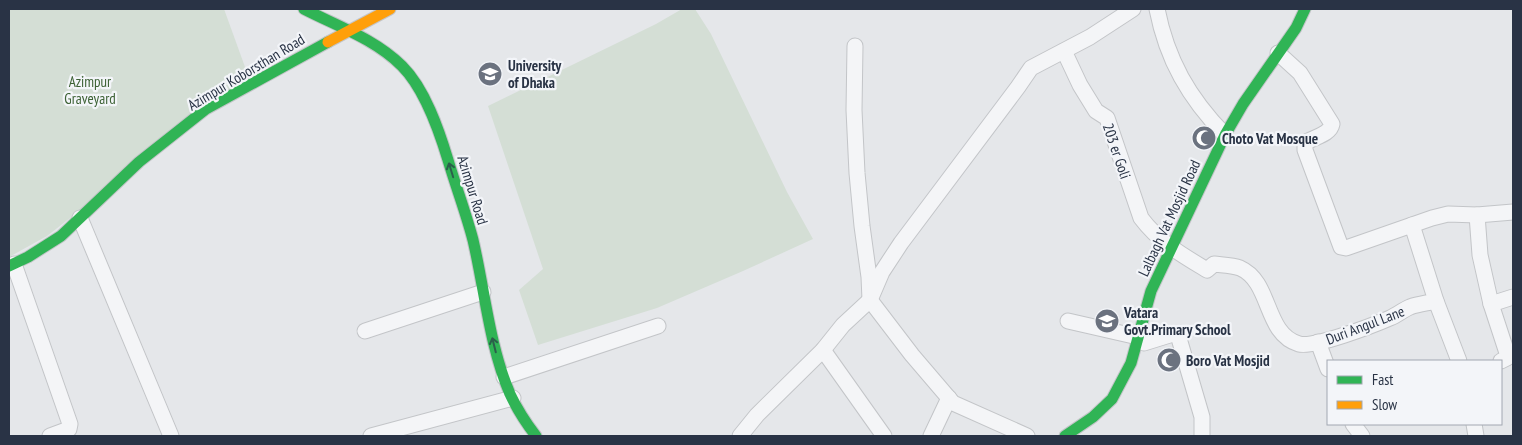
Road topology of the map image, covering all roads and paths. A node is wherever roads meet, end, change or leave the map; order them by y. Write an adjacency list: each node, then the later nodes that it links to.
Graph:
1 (304, 9): 7 (street, Azimpur Road)
2 (326, 9): 7 (street, Azimpur Road)
3 (390, 9): 7 (street, Azimpur Koborsthan Road)
4 (1133, 9): 9 (street)
5 (1157, 9): 11 (street)
6 (1305, 9): 10 (street, Lalbagh Vat Mosjid Road)
7 (353, 28): 14 (street, Azimpur Koborsthan Road); 18 (street, Azimpur Road, one-way to 7); 23 (street, Azimpur Road)
8 (855, 46): 20 (street)
9 (1064, 51): 16 (street, 203 er Goli); 20 (street)
10 (1278, 53): 11 (street, Lalbagh Vat Mosjid Road); 15 (street)
11 (1225, 135): 16 (street, Lalbagh Vat Mosjid Road)
12 (1513, 212): 13 (street)
13 (1477, 215): 15 (street); 22 (street)
14 (80, 218): 17 (street, Azimpur Koborsthan Road); 38 (street)
15 (1412, 225): 21 (street)
16 (1172, 249): 27 (street, Lalbagh Vat Mosjid Road); 28 (street, Duri Angul Lane)
17 (11, 265): 37 (street)
18 (483, 292): 26 (street); 33 (street, Azimpur Road, one-way to 18)
19 (1513, 297): 22 (street)
20 (870, 300): 29 (street); 35 (street)
21 (1436, 301): 28 (street, Duri Angul Lane); 30 (street)
22 (1491, 304): 31 (street)
23 (500, 317)
24 (1068, 321): 27 (street)
25 (658, 326): 33 (street)
26 (365, 331)
27 (1138, 337): 45 (street, Lalbagh Vat Mosjid Road); 46 (street)
28 (1318, 342): 32 (street)
29 (824, 350): 41 (street); 42 (street)
30 (1459, 360)
31 (1502, 360)
32 (1327, 366)
33 (513, 374): 34 (street, Azimpur Road)
34 (514, 398): 39 (street); 40 (street, Azimpur Road)
35 (949, 398): 43 (street); 44 (street)
36 (1355, 425): 47 (street)
37 (50, 436)
38 (171, 436)
39 (371, 436)
40 (536, 436)
41 (740, 436)
42 (884, 436)
43 (931, 436)
44 (1027, 436)
45 (1069, 436)
46 (1202, 436)
47 (1362, 436)

